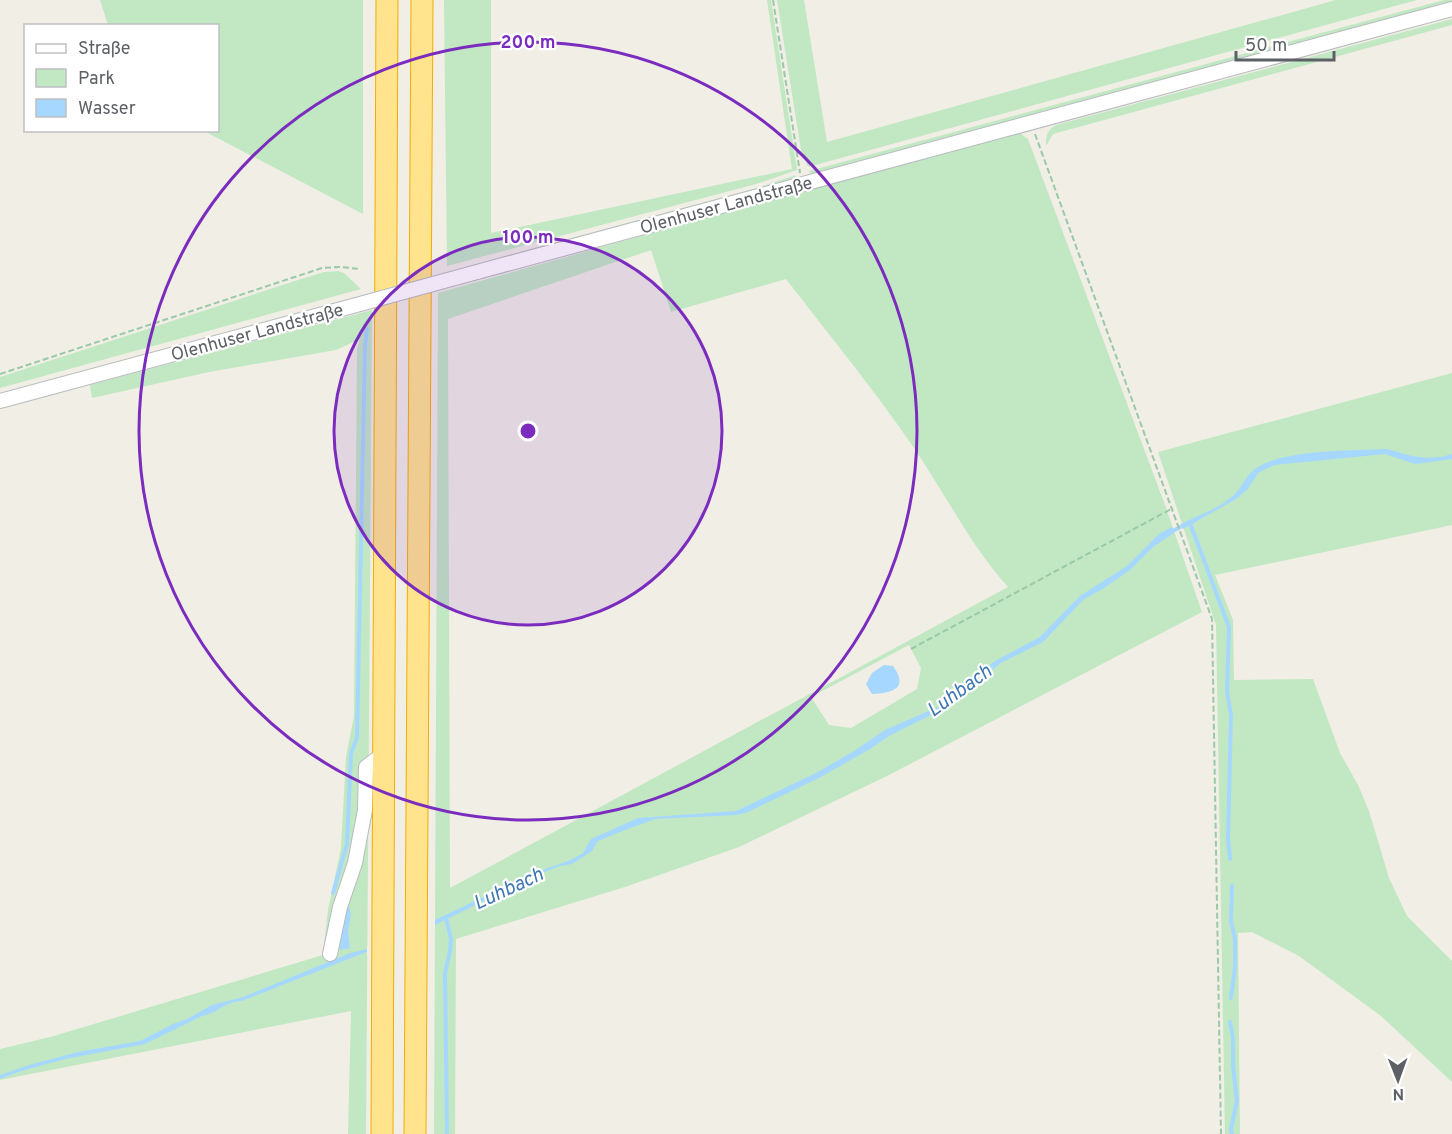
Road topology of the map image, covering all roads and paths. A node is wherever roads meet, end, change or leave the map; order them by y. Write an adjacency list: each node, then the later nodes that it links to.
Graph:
1 (387, 0): 12 (highway)
2 (422, 0): 15 (highway)
3 (773, 0): 6 (path)
4 (1452, 9): 5 (street, Olenhuser Landstraße)
5 (1031, 123): 6 (street, Olenhuser Landstraße); 10 (path)
6 (802, 184): 9 (street, Olenhuser Landstraße, bridge)
7 (360, 269): 8 (path)
8 (0, 374)
9 (0, 401)
10 (1173, 508): 11 (path); 16 (path)
11 (911, 649)
12 (383, 754): 13 (street); 14 (highway)
13 (330, 954)
14 (382, 1134)
15 (415, 1134)
16 (1221, 1134)

